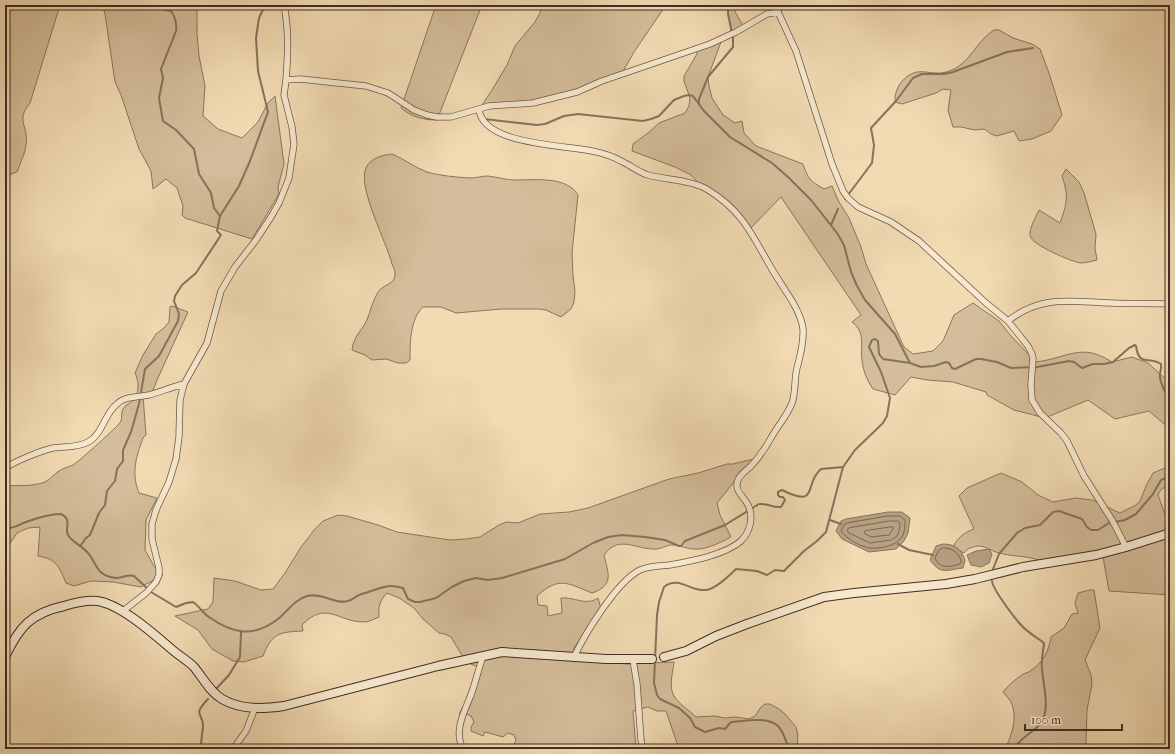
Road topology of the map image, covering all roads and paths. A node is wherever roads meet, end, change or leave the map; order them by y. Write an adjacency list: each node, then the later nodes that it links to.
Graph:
1 (284, 5): 4 (street)
2 (779, 5): 3 (street)
3 (778, 12): 5 (street); 7 (street)
4 (286, 80): 5 (street); 8 (street)
5 (479, 109): 15 (street)
6 (1170, 304): 7 (street)
7 (1008, 321): 11 (street)
8 (184, 384): 9 (street); 12 (street)
9 (5, 468)
10 (1170, 533): 11 (street)
11 (1126, 547): 16 (street)
12 (123, 611): 14 (street); 19 (street)
13 (483, 656): 15 (street); 19 (street); 21 (street)
14 (5, 657)
15 (574, 657): 18 (street)
16 (664, 657): 17 (street)
17 (652, 659): 18 (street)
18 (633, 660): 22 (street)
19 (255, 708): 20 (street)
20 (233, 749)
21 (463, 749)
22 (643, 749)

